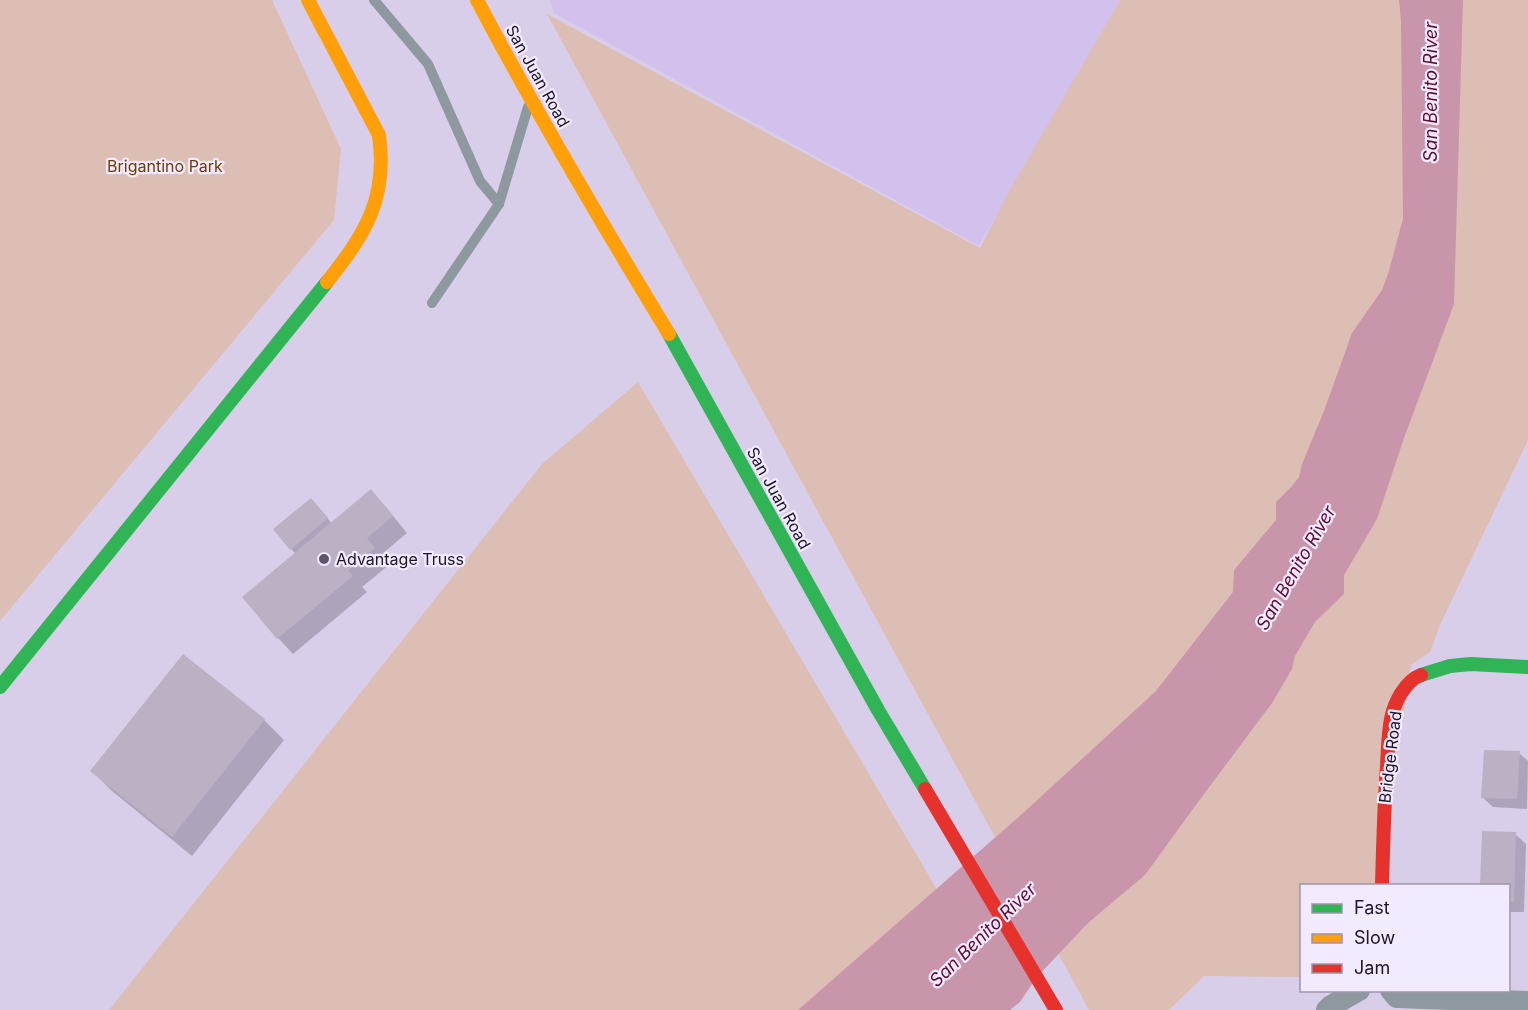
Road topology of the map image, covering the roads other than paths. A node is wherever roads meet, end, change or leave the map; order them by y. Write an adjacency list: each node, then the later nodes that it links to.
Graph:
1 (308, 0): 8 (street)
2 (374, 0): 5 (lane)
3 (477, 0): 4 (street, San Juan Road)
4 (530, 98): 5 (lane); 13 (street, San Juan Road)
5 (499, 204): 6 (lane)
6 (432, 303)
7 (1528, 667): 9 (street, Bridge Road)
8 (0, 687)
9 (1382, 884)
10 (1356, 992): 14 (street)
11 (1393, 992): 12 (street)
12 (1528, 1002)
13 (1056, 1010)
14 (1328, 1010)

